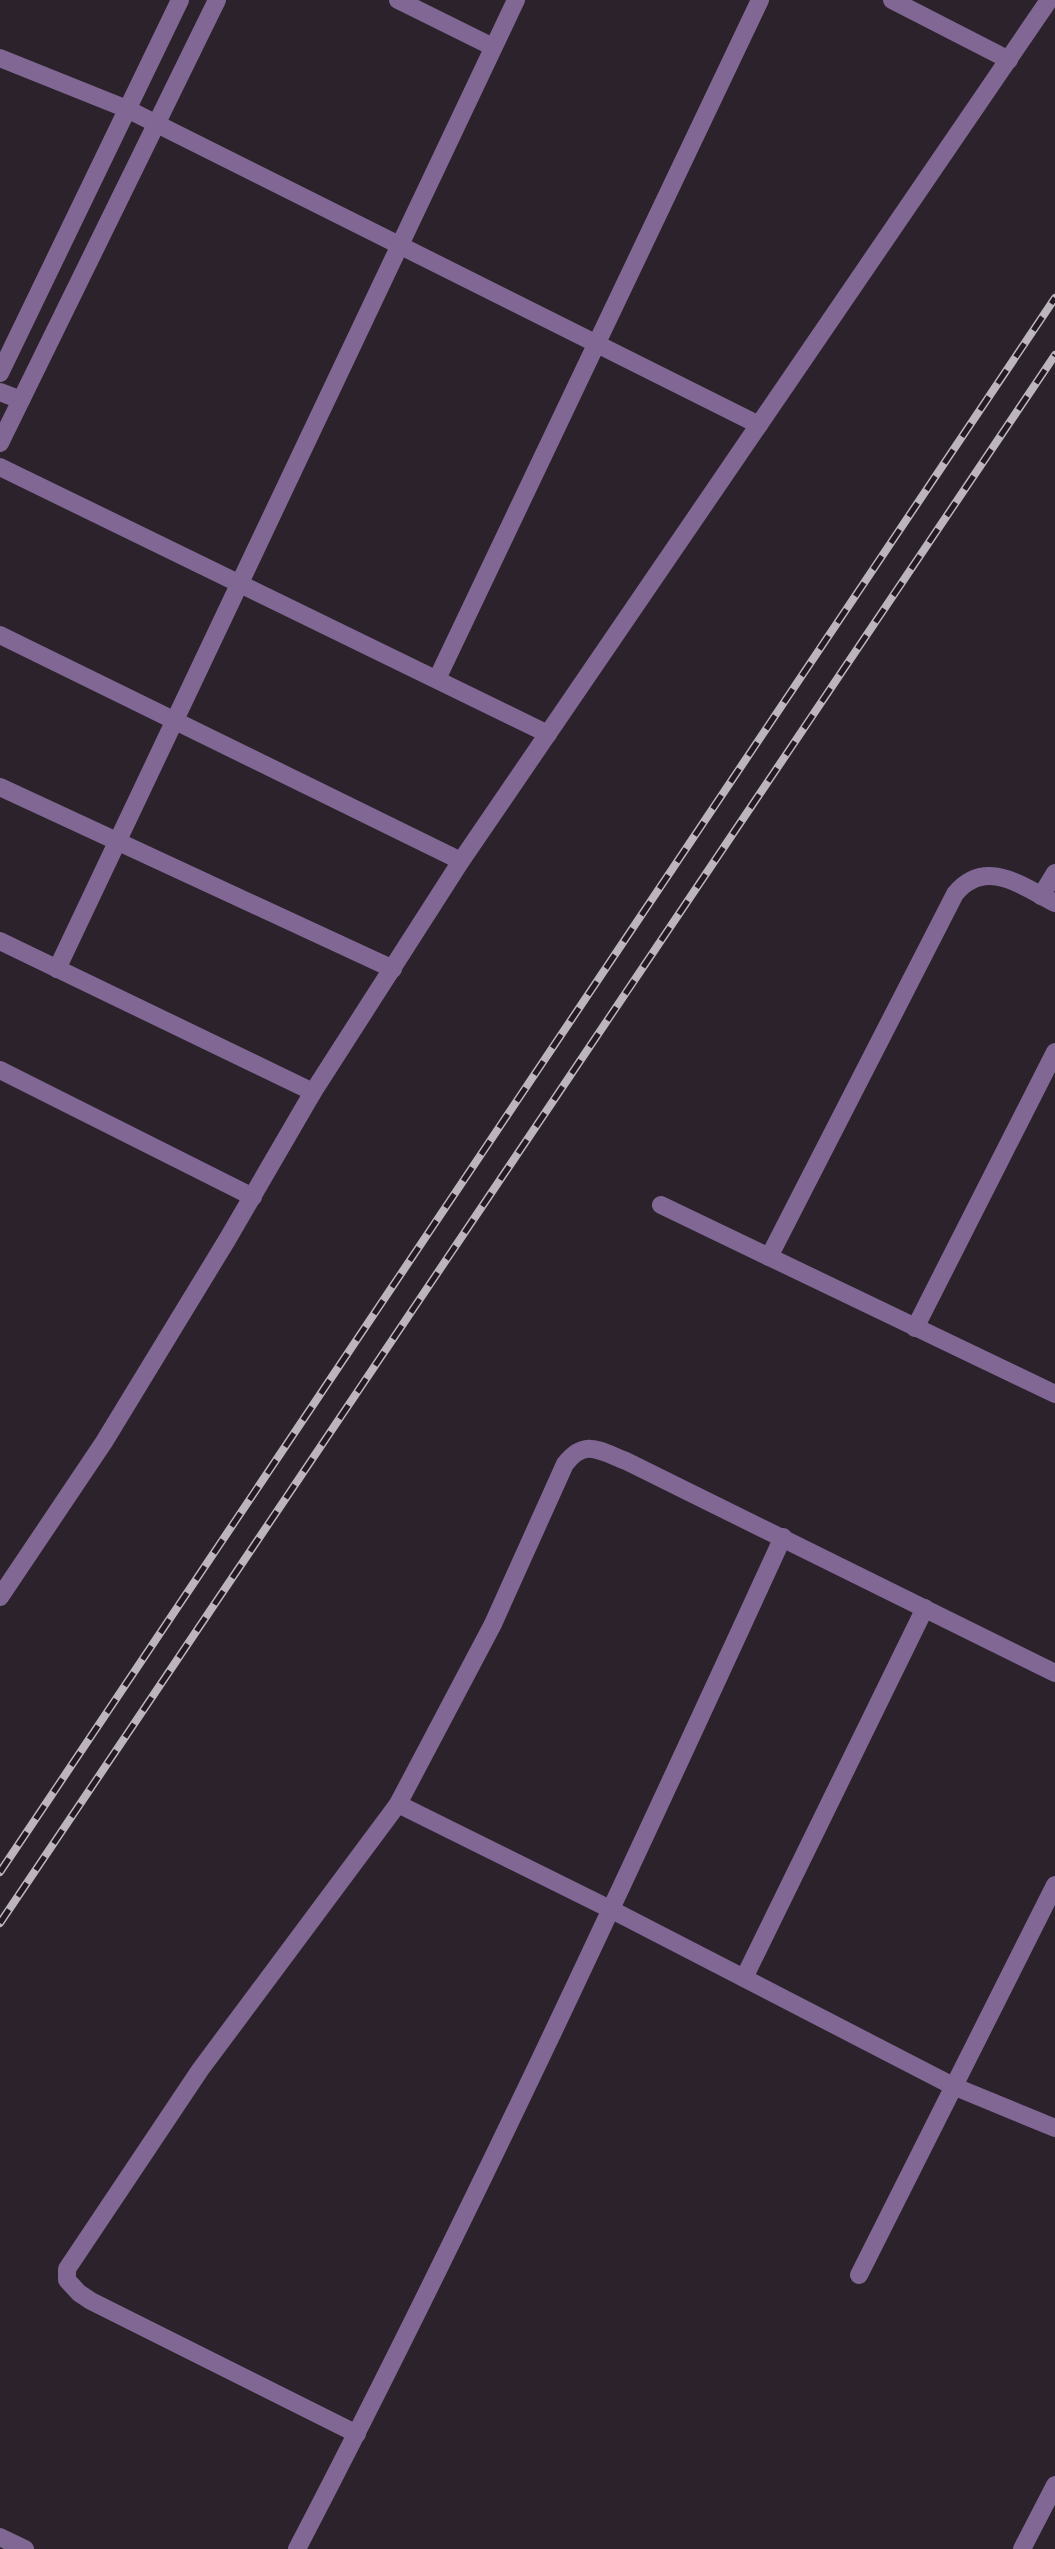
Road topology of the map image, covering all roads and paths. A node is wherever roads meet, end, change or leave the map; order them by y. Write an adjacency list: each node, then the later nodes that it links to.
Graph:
1 (180, 0): 11 (street)
2 (217, 0): 12 (street)
3 (398, 0): 8 (street)
4 (516, 0): 8 (street)
5 (760, 0): 14 (street)
6 (892, 0): 10 (street)
7 (1049, 0): 10 (street)
8 (493, 47): 13 (street)
9 (0, 58): 11 (street)
10 (1009, 60): 18 (street)
11 (127, 109): 12 (street); 15 (street)
12 (156, 124): 13 (street); 17 (street)
13 (399, 245): 14 (street); 21 (street)
14 (597, 344): 18 (street); 23 (street)
15 (0, 373)
16 (0, 392): 17 (street)
17 (21, 400): 19 (street)
18 (759, 425): 25 (street)
19 (0, 443)
20 (0, 467): 21 (street)
21 (239, 584): 23 (street); 24 (street)
22 (0, 635): 24 (street)
23 (436, 679): 25 (street)
24 (174, 720): 27 (street); 28 (street)
25 (548, 734): 28 (street)
26 (0, 787): 27 (street)
27 (117, 842): 32 (street); 33 (street)
28 (461, 861): 33 (street)
29 (1055, 873): 30 (street)
30 (1048, 900): 39 (street)
31 (0, 941): 32 (street)
32 (57, 969): 36 (street)
33 (393, 969): 36 (street)
34 (1055, 1052): 40 (street)
35 (0, 1070): 37 (street)
36 (313, 1092): 37 (street)
37 (253, 1198): 43 (street)
38 (661, 1205): 39 (street)
39 (769, 1257): 40 (street)
40 (915, 1328): 41 (street)
41 (1055, 1394)
42 (783, 1537): 44 (street); 46 (street); 48 (street)
43 (0, 1597)
44 (925, 1608): 45 (street); 49 (street)
45 (1055, 1673)
46 (398, 1804): 48 (street); 53 (street)
47 (1055, 1885): 50 (street)
48 (612, 1910): 49 (street); 53 (street)
49 (744, 1978): 50 (street)
50 (953, 2086): 51 (street); 52 (street)
51 (1055, 2128)
52 (859, 2275)
53 (357, 2434): 57 (street)
54 (1055, 2485): 58 (street)
55 (0, 2537): 56 (street)
56 (25, 2549)
57 (297, 2549)
58 (1022, 2549)

